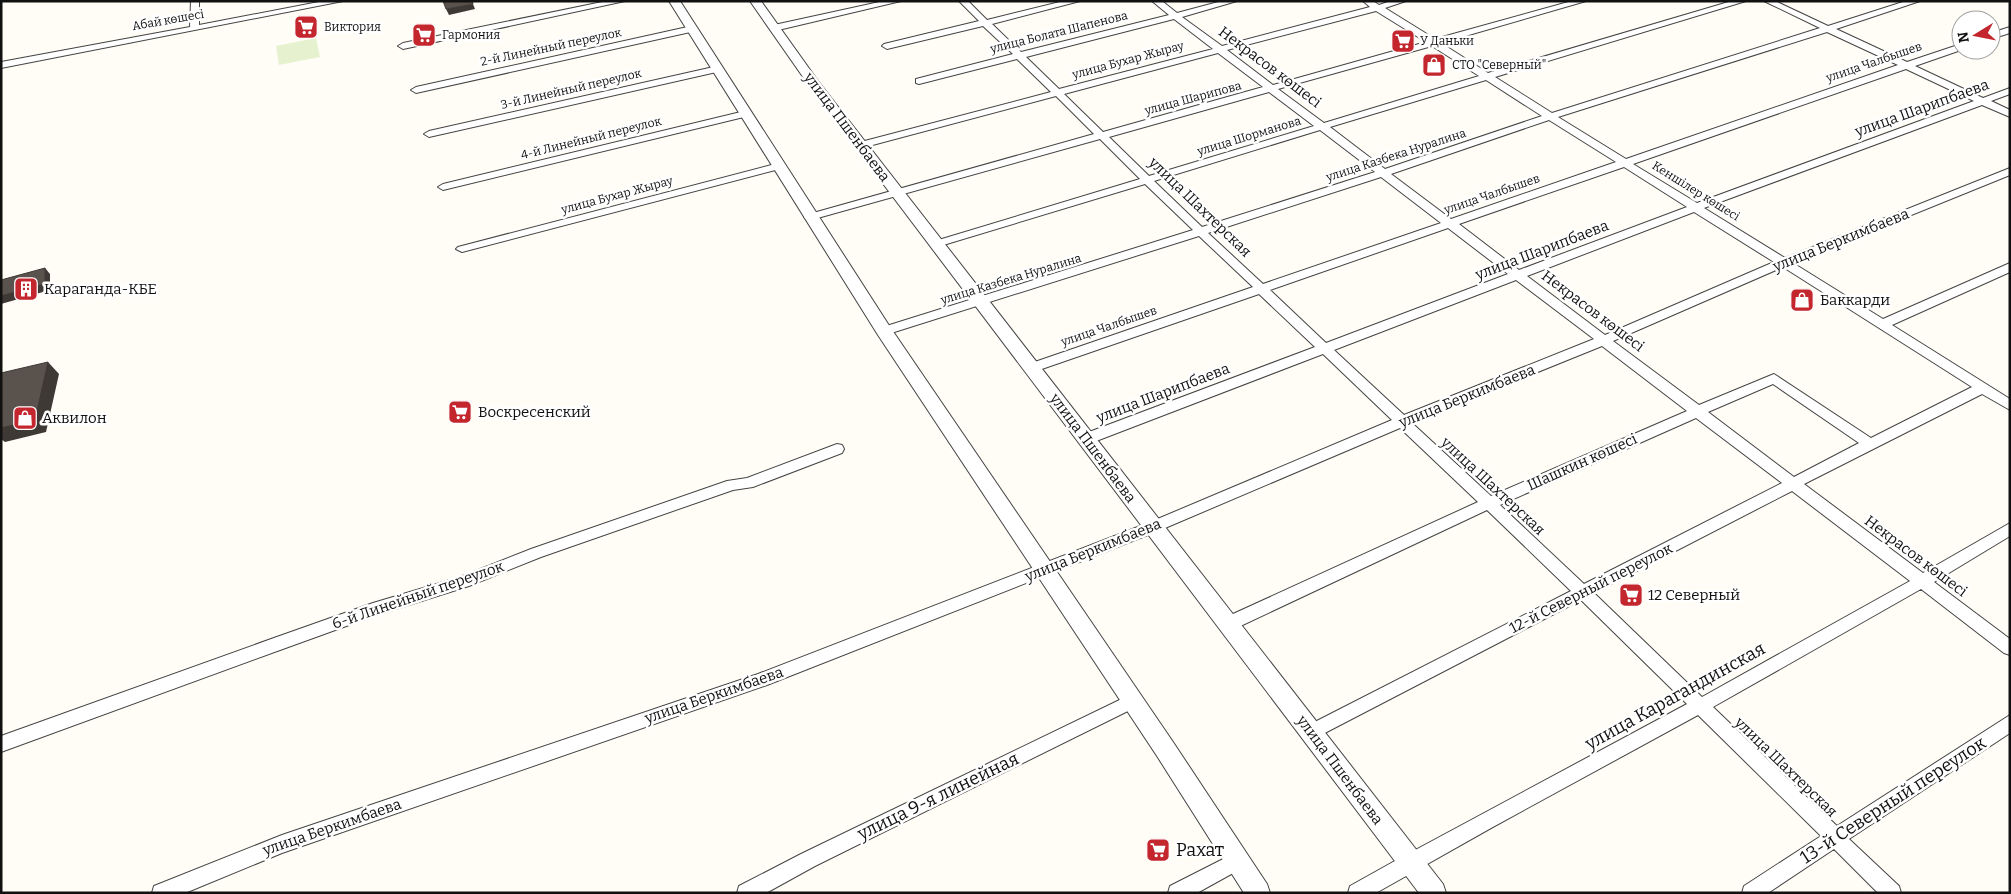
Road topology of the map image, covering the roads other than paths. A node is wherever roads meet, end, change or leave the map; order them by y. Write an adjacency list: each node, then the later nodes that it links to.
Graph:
1 (195, 1): 20 (street)
2 (339, 1): 20 (street, Абай көшесі)
3 (621, 1): 25 (street)
4 (674, 1): 23 (street)
5 (756, 1): 21 (street, улица Пшенбаева)
6 (897, 1): 21 (street)
7 (962, 1): 19 (street, улица Шахтерская)
8 (1076, 1): 19 (street)
9 (1156, 1): 18 (street, Некрасов көшесі)
10 (1233, 1): 18 (street, улица Болата Шапенова)
11 (1366, 1): 17 (street, Кеншілер көшесі)
12 (1402, 1): 17 (street, улица Бухар Жырау)
13 (1582, 1): 24 (street, улица Шарипова)
14 (1742, 1): 33 (street, улица Шорманова)
15 (1768, 1): 22 (street)
16 (1916, 1): 22 (street, улица Казбека Нуралина)
17 (1377, 8): 24 (street, Кеншілер көшесі); 27 (street, улица Бухар Жырау)
18 (1176, 16): 27 (street, Некрасов көшесі); 29 (street, улица Болата Шапенова)
19 (984, 23): 26 (street); 29 (street, улица Шахтерская)
20 (194, 28): 30 (street, Абай көшесі)
21 (774, 28): 46 (street, улица Пшенбаева)
22 (1826, 28): 31 (street); 42 (street, улица Казбека Нуралина)
23 (692, 29): 32 (street); 36 (street, 2-й Линейный переулок)
24 (1433, 43): 33 (street, Кеншілер көшесі); 35 (street, улица Шарипова)
25 (403, 46)
26 (887, 46)
27 (1220, 50): 35 (street, Некрасов көшесі); 38 (street, улица Бухар Жырау)
28 (1951, 50): 31 (street, улица Чалбышев)
29 (1019, 55): 34 (street, улица Болата Шапенова); 38 (street, улица Шахтерская)
30 (1, 65)
31 (1907, 65): 39 (street); 47 (street, улица Чалбышев)
32 (718, 69): 40 (street); 44 (street, 3-й Линейный переулок)
33 (1488, 76): 42 (street, Кеншілер көшесі); 43 (street, улица Шорманова)
34 (919, 81)
35 (1272, 89): 43 (street, Некрасов көшесі); 45 (street, улица Шарипова)
36 (416, 90)
37 (2010, 91): 39 (street, улица Шарипбаева)
38 (1058, 94): 45 (street, улица Шахтерская); 46 (street, улица Бухар Жырау)
39 (1983, 101): 41 (street); 54 (street, улица Шарипбаева)
40 (745, 114): 48 (street); 52 (street, 4-й Линейный переулок)
41 (2010, 114)
42 (1551, 116): 47 (street, Кеншілер көшесі); 50 (street, улица Казбека Нуралина)
43 (1322, 127): 50 (street, Некрасов көшесі); 51 (street, улица Шорманова)
44 (429, 134)
45 (1102, 136): 51 (street, улица Шахтерская); 53 (street, улица Шарипова)
46 (861, 145): 53 (street, улица Пшенбаева)
47 (1626, 163): 54 (street, Кеншілер көшесі); 56 (street, улица Чалбышев)
48 (779, 166): 55 (street); 59 (street, улица Бухар Жырау)
49 (2010, 171): 60 (street, улица Беркимбаева)
50 (1383, 173): 56 (street, Некрасов көшесі); 57 (street, улица Казбека Нуралина)
51 (1147, 180): 57 (street, улица Шахтерская); 58 (street, улица Шорманова)
52 (443, 187)
53 (897, 193): 55 (street, улица Шарипова); 58 (street, улица Пшенбаева)
54 (1696, 208): 60 (street, Кеншілер көшесі); 62 (street, улица Шарипбаева)
55 (810, 217): 66 (street)
56 (1450, 224): 62 (street, Некрасов көшесі); 63 (street, улица Чалбышев)
57 (1201, 232): 63 (street, улица Шахтерская); 64 (street, улица Казбека Нуралина)
58 (936, 244): 64 (street, улица Пшенбаева)
59 (462, 249)
60 (1783, 263): 65 (street, Кеншілер көшесі); 67 (street, улица Беркимбаева)
61 (2010, 267): 65 (street)
62 (1519, 276): 67 (street, Некрасов көшесі); 68 (street, улица Шарипбаева)
63 (1262, 289): 68 (street, улица Шахтерская); 69 (street, улица Чалбышев)
64 (981, 302): 66 (street, улица Казбека Нуралина); 69 (street, улица Пшенбаева)
65 (1881, 325): 70 (street, Кеншілер көшесі)
66 (884, 331): 81 (street)
67 (1604, 340): 72 (street, Некрасов көшесі); 73 (street, улица Беркимбаева)
68 (1324, 348): 73 (street, улица Шахтерская); 74 (street, улица Шарипбаева)
69 (1031, 368): 74 (street, улица Пшенбаева)
70 (1982, 388): 71 (street, Кеншілер көшесі); 75 (street, 12-й Северный переулок)
71 (2010, 406)
72 (1697, 411): 75 (street, Шашкин көшесі); 77 (street, Некрасов көшесі); 78 (street, Шашкин көшесі)
73 (1401, 422): 78 (street, улица Шахтерская); 79 (street, улица Беркимбаева)
74 (1086, 439): 79 (street, улица Пшенбаева)
75 (1870, 444): 77 (street, 12-й Северный переулок)
76 (836, 449): 90 (street, 6-й Линейный переулок)
77 (1793, 483): 82 (street, Некрасов көшесі); 83 (street, 12-й Северный переулок)
78 (1488, 503): 83 (street, улица Шахтерская); 84 (street, Шашкин көшесі)
79 (1153, 527): 81 (street, улица Беркимбаева); 84 (street, улица Пшенбаева)
80 (2010, 529): 82 (street, улица Карагандинская)
81 (1045, 570): 86 (street); 94 (street, улица Беркимбаева)
82 (1923, 581): 85 (street, Некрасов көшесі); 87 (street, улица Карагандинская)
83 (1583, 592): 87 (street, улица Шахтерская); 89 (street, 12-й Северный переулок)
84 (1228, 624): 89 (street, улица Пшенбаева)
85 (2010, 648)
86 (1132, 701): 92 (street); 95 (street, улица 9-я линейная)
87 (1700, 706): 91 (street, улица Шахтерская); 93 (street, улица Карагандинская)
88 (2010, 723): 91 (street, 13-й Северный переулок)
89 (1311, 732): 93 (street, улица Пшенбаева)
90 (1, 744)
91 (1836, 839): 100 (street, 13-й Северный переулок); 101 (street, улица Шахтерская)
92 (1237, 861): 96 (street); 97 (street)
93 (1410, 862): 98 (street, улица Карагандинская); 99 (street, улица Пшенбаева)
94 (161, 893)
95 (746, 893)
96 (1177, 893)
97 (1258, 893)
98 (1357, 893)
99 (1434, 893)
100 (1751, 893)
101 (1892, 893)

